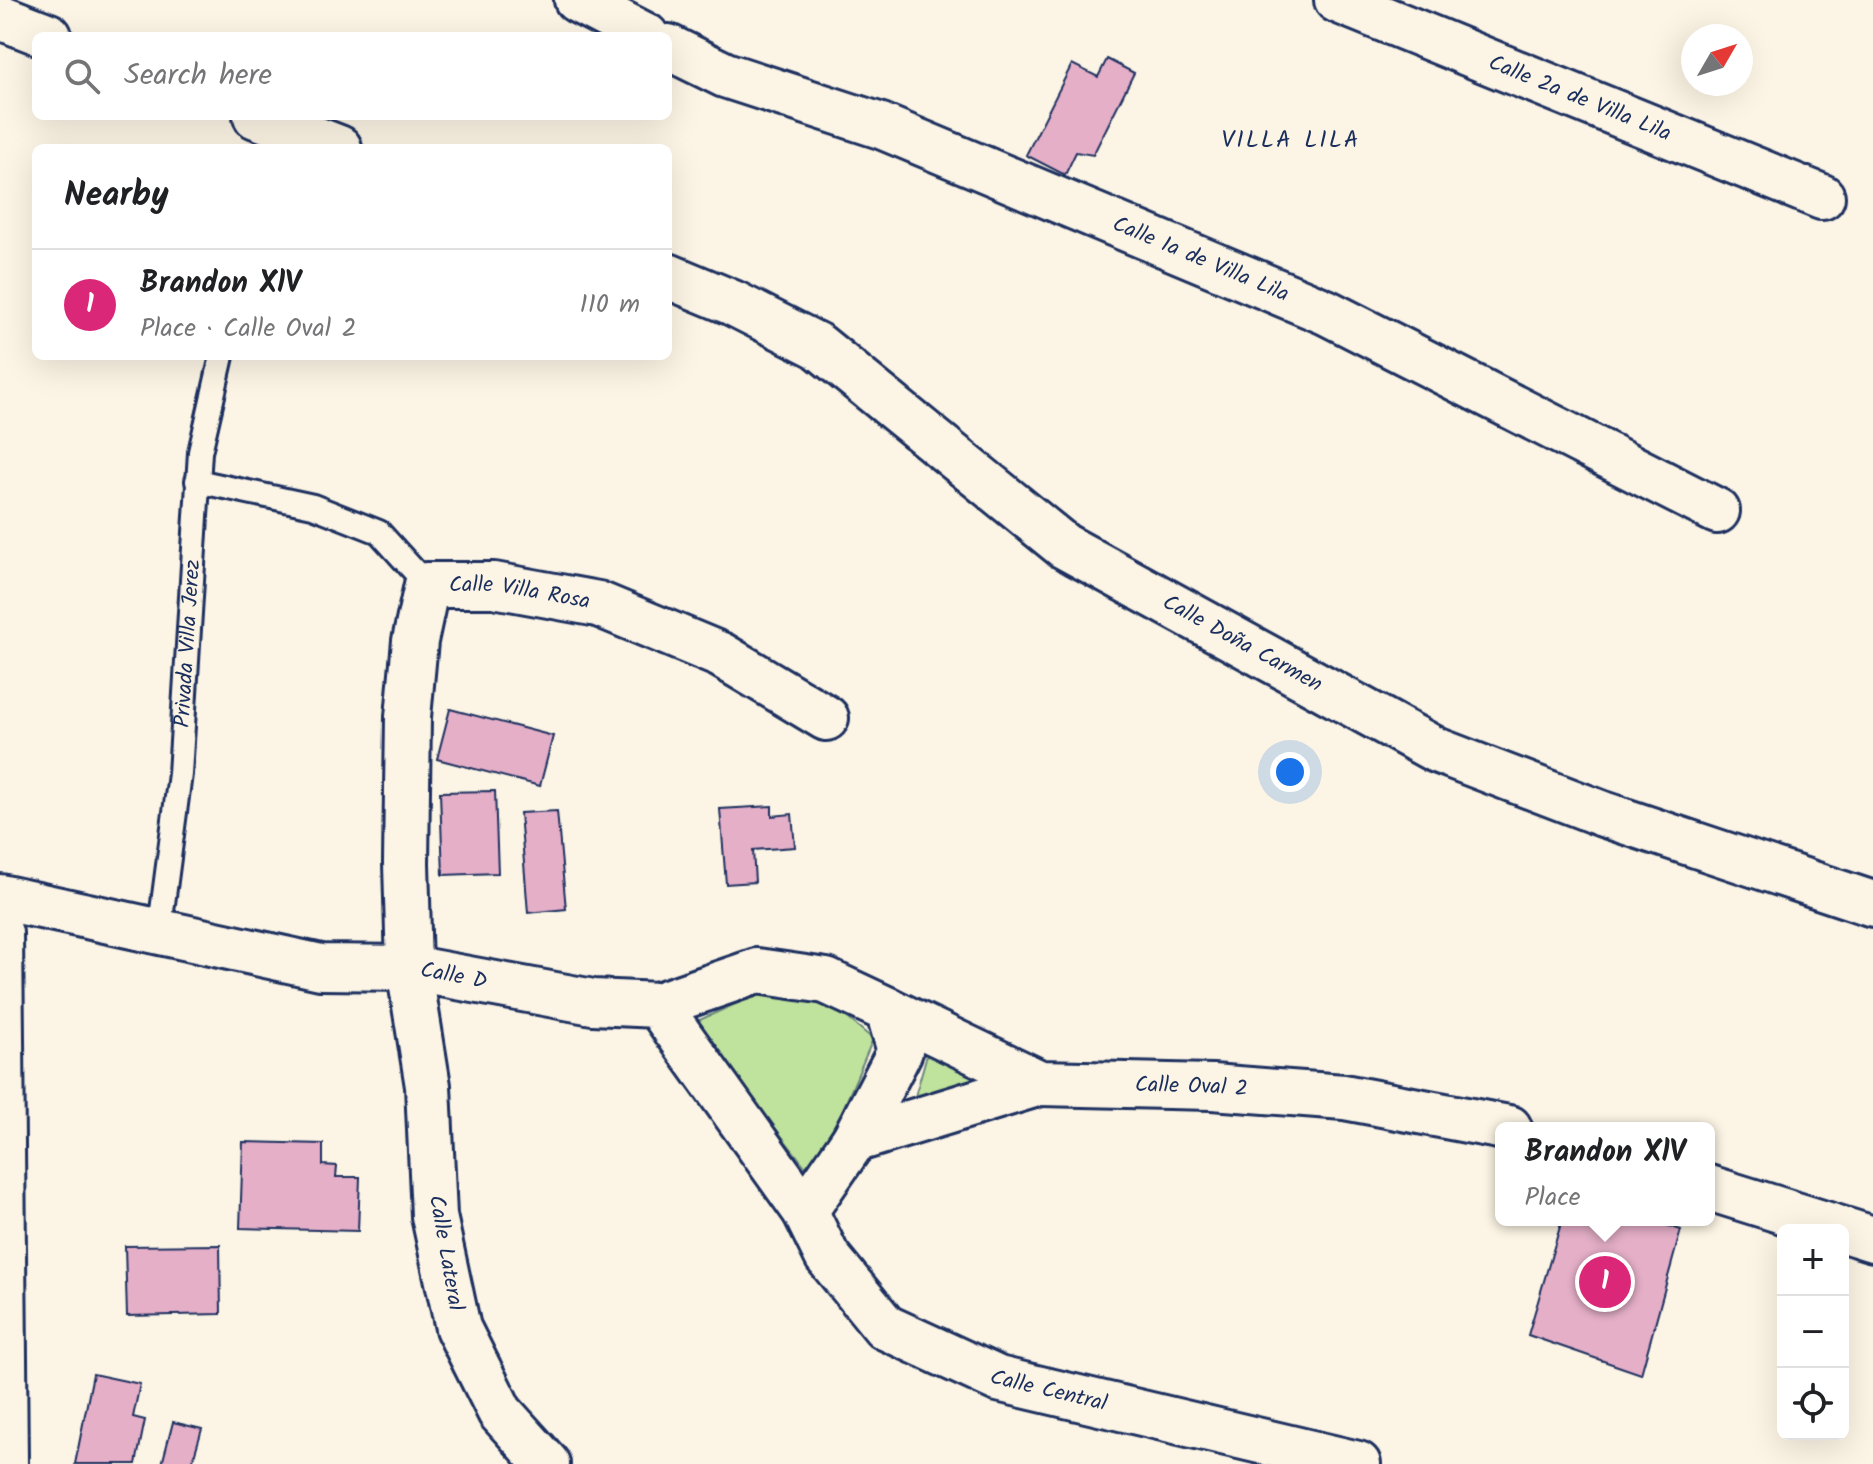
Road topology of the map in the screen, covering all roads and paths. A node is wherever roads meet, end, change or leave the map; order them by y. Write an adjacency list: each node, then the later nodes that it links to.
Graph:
1 (577, 0): 5 (street)
2 (1337, 0): 9 (street, Calle 2a de Villa Lila)
3 (0, 17): 4 (street)
4 (39, 32)
5 (638, 32)
6 (672, 49): 13 (street, Calle 1a de Villa Lila)
7 (266, 120): 8 (street)
8 (329, 144)
9 (1822, 197)
10 (672, 278): 17 (street, Calle Doña Carmen)
11 (221, 360): 12 (lane, Privada Villa Jerez)
12 (197, 481): 14 (lane); 19 (lane, Privada Villa Jerez)
13 (1717, 511)
14 (427, 585): 15 (street, Calle Villa Rosa); 20 (street, Calle Villa Rosa)
15 (826, 718)
16 (0, 897): 19 (street, Calle D)
17 (1873, 904)
18 (0, 933): 29 (street)
19 (159, 934): 20 (street, Calle D)
20 (409, 968): 21 (street, Calle D); 30 (street, Calle Lateral)
21 (658, 1005): 22 (street, Calle Oval 2); 27 (street)
22 (888, 1010): 23 (street, Calle Oval 2); 25 (street)
23 (1040, 1083): 24 (street, Calle Oval 2); 25 (street)
24 (1495, 1125)
25 (854, 1140): 27 (street)
26 (1715, 1190): 28 (street)
27 (805, 1211): 31 (street, Calle Central)
28 (1873, 1239)
29 (5, 1464)
30 (547, 1464)
31 (1358, 1464)

